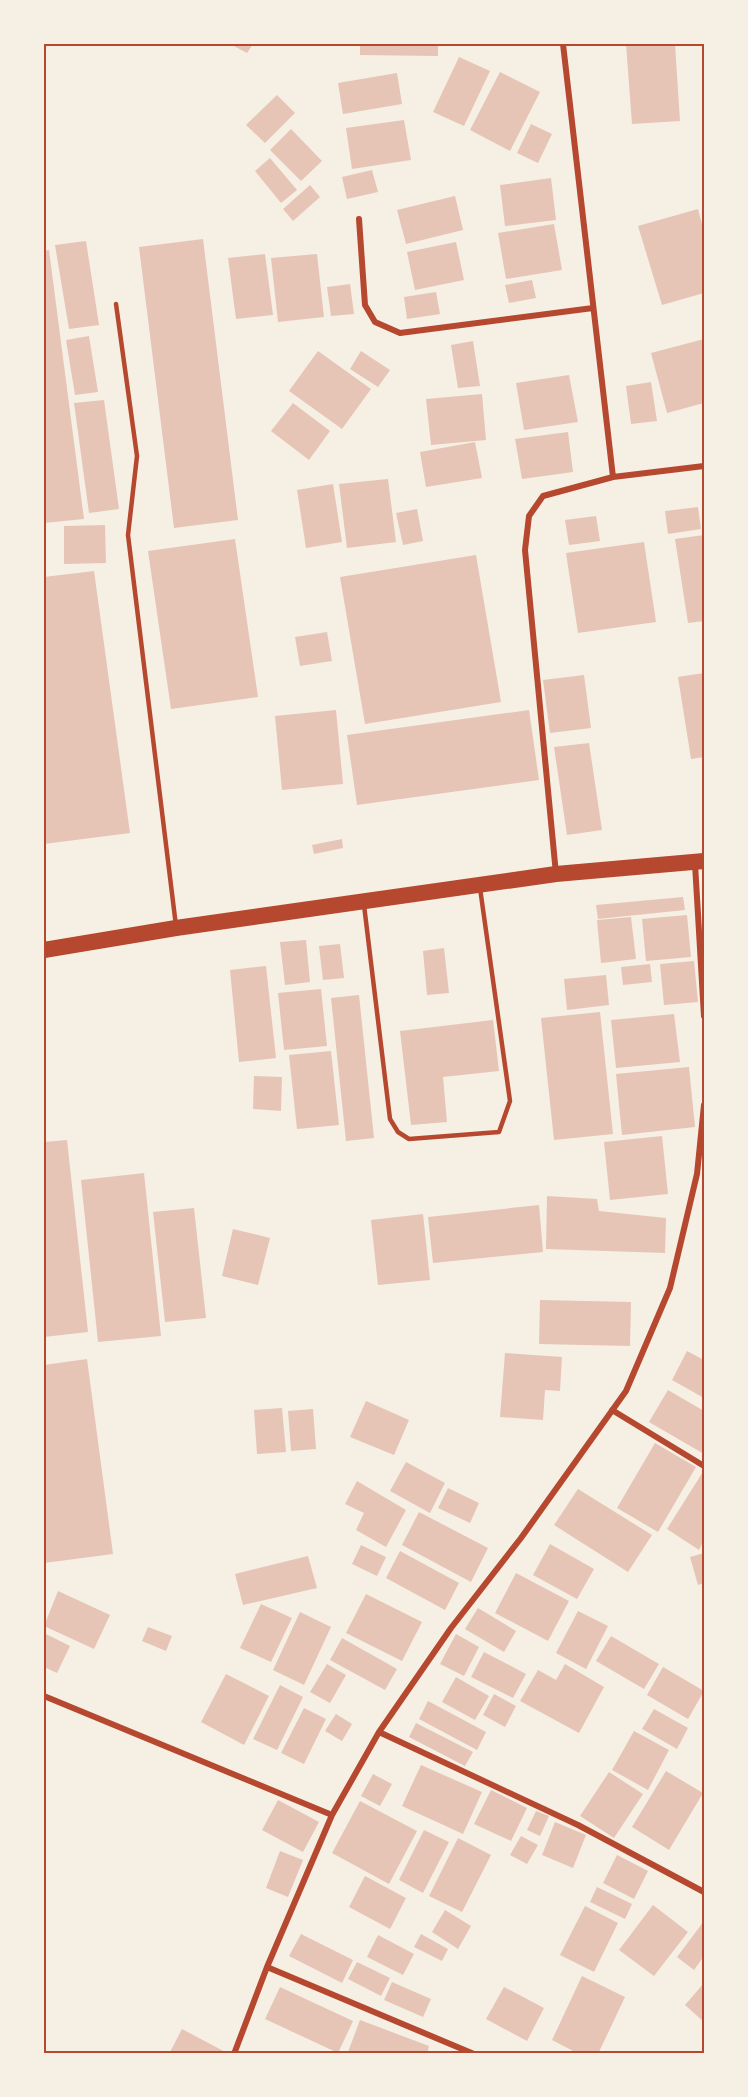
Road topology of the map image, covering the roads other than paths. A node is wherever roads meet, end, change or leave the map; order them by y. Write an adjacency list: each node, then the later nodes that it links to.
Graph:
1 (562, 44): 4 (street)
2 (359, 219): 4 (street)
3 (116, 304): 11 (lane)
4 (593, 308): 6 (street)
5 (705, 466): 6 (street)
6 (613, 477): 8 (street)
7 (700, 862): 8 (highway); 13 (street)
8 (556, 874): 9 (highway)
9 (479, 885): 10 (highway); 10 (lane)
10 (363, 902): 11 (highway)
11 (176, 928): 12 (highway)
12 (44, 950)
13 (705, 1016)
14 (705, 1105): 15 (street)
15 (612, 1410): 16 (street); 18 (street)
16 (705, 1466)
17 (44, 1696): 19 (street)
18 (379, 1732): 19 (street); 20 (street)
19 (332, 1815): 21 (street)
20 (705, 1892)
21 (267, 1967): 22 (street); 23 (street)
22 (234, 2054)
23 (474, 2054)

